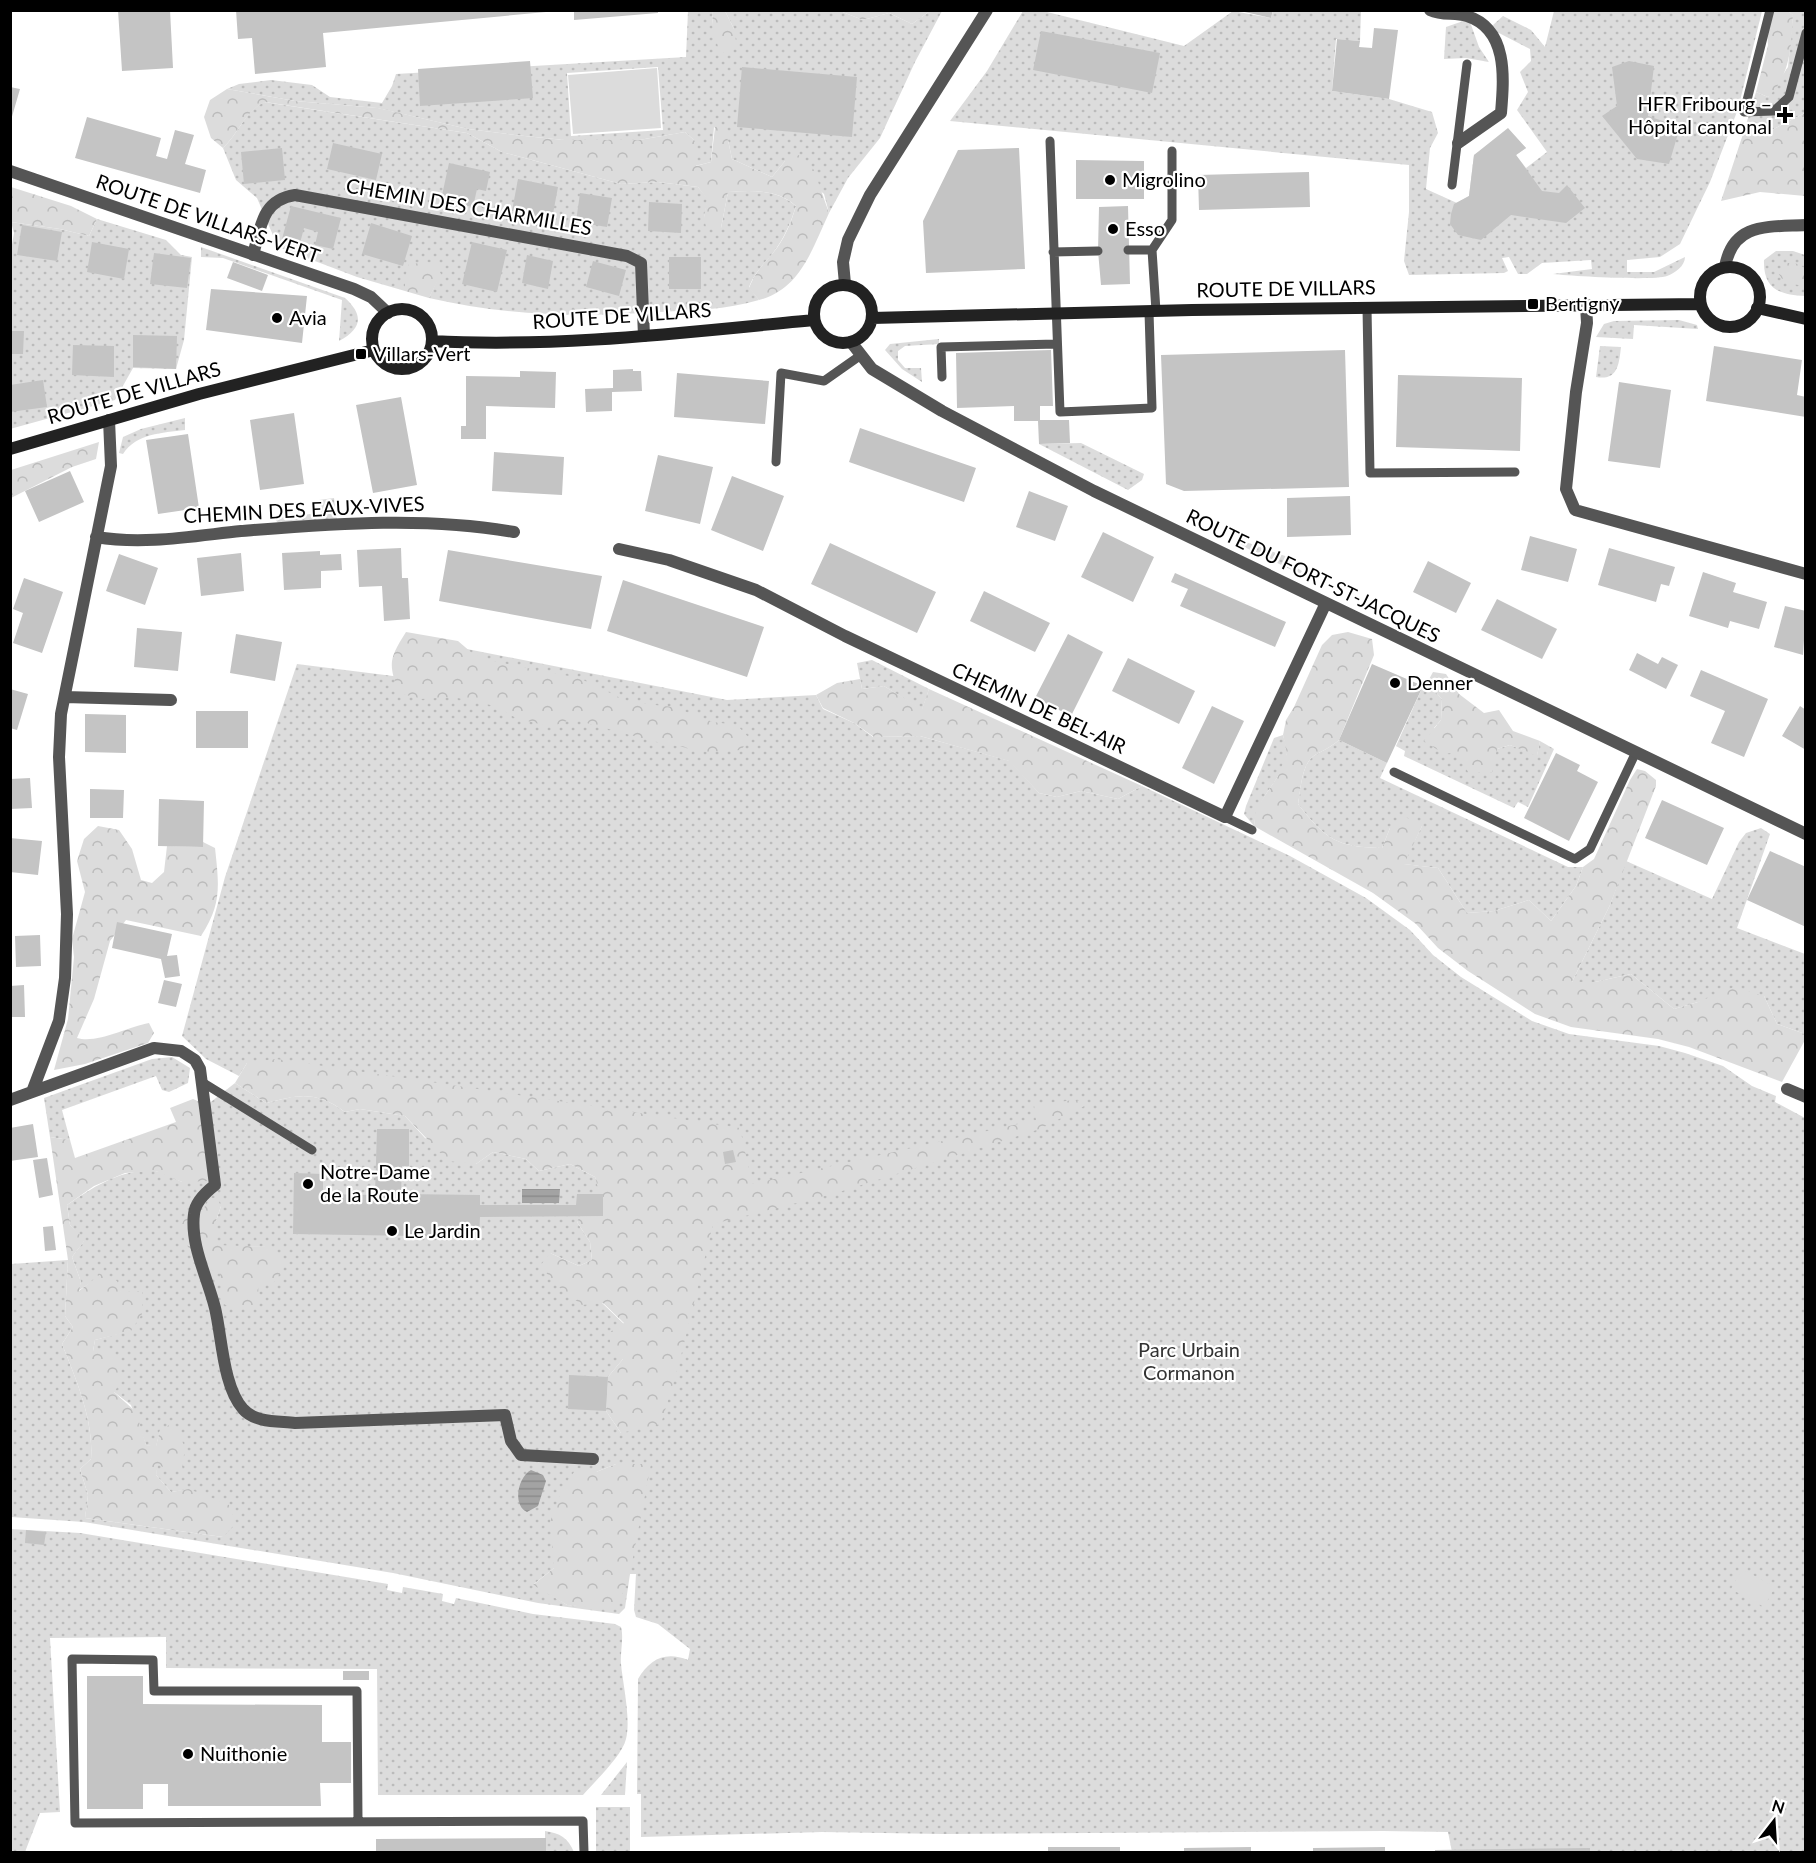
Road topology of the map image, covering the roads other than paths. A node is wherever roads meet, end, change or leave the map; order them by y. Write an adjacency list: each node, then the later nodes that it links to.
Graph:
1 (987, 10): 19 (street)
2 (1461, 10): 4 (lane)
3 (1770, 10): 5 (lane)
4 (1435, 13): 8 (street)
5 (1806, 33)
6 (1467, 64): 8 (lane)
7 (1050, 141): 16 (lane)
8 (1458, 143): 11 (lane)
9 (1172, 151): 14 (lane)
10 (10, 171): 17 (street, ROUTE DE VILLARS-VERT)
11 (1452, 184)
12 (1806, 225): 18 (street)
13 (1128, 250): 14 (lane)
14 (1152, 250): 24 (lane)
15 (1098, 251): 16 (lane)
16 (1053, 252): 26 (lane)
17 (253, 255): 25 (street, ROUTE DE VILLARS-VERT); 30 (street, CHEMIN DES CHARMILLES)
18 (1725, 267): 20 (main road); 23 (main road)
19 (845, 284): 27 (main road); 29 (main road)
20 (1701, 304): 21 (main road, ROUTE DE VILLARS); 23 (main road)
21 (1586, 305): 22 (main road, ROUTE DE VILLARS); 44 (street)
22 (1367, 308): 24 (main road, ROUTE DE VILLARS); 40 (lane)
23 (1757, 308): 28 (main road)
24 (1152, 311): 26 (main road, ROUTE DE VILLARS); 33 (lane)
25 (388, 313): 31 (main road); 34 (main road)
26 (1055, 315): 27 (main road, ROUTE DE VILLARS); 33 (lane)
27 (872, 318): 32 (main road)
28 (1806, 319)
29 (814, 320): 30 (main road, ROUTE DE VILLARS); 32 (main road)
30 (644, 336): 31 (main road, ROUTE DE VILLARS)
31 (432, 341): 34 (main road)
32 (851, 342): 35 (street, ROUTE DU FORT-ST-JACQUES)
33 (1056, 344): 36 (lane)
34 (374, 350): 37 (main road, ROUTE DE VILLARS)
35 (861, 355): 39 (lane); 45 (street, ROUTE DU FORT-ST-JACQUES)
36 (942, 376)
37 (109, 420): 38 (main road, ROUTE DE VILLARS); 42 (street)
38 (10, 449)
39 (776, 462)
40 (1515, 472)
41 (514, 532): 42 (street, CHEMIN DES EAUX-VIVES)
42 (96, 537): 46 (street)
43 (619, 549): 50 (street, CHEMIN DE BEL-AIR)
44 (1806, 574)
45 (1325, 604): 48 (street, ROUTE DU FORT-ST-JACQUES); 50 (street)
46 (65, 697): 47 (street); 55 (street)
47 (171, 700)
48 (1636, 752): 49 (lane); 52 (street, ROUTE DU FORT-ST-JACQUES)
49 (1394, 772)
50 (1225, 817): 51 (lane)
51 (1252, 831)
52 (1806, 834)
53 (202, 1082): 55 (street); 58 (lane); 59 (street)
54 (1787, 1089): 56 (street)
55 (32, 1092): 57 (street)
56 (1806, 1096)
57 (10, 1100)
58 (312, 1150)
59 (593, 1459)
60 (358, 1821): 60 (lane); 61 (lane)
61 (584, 1852)

